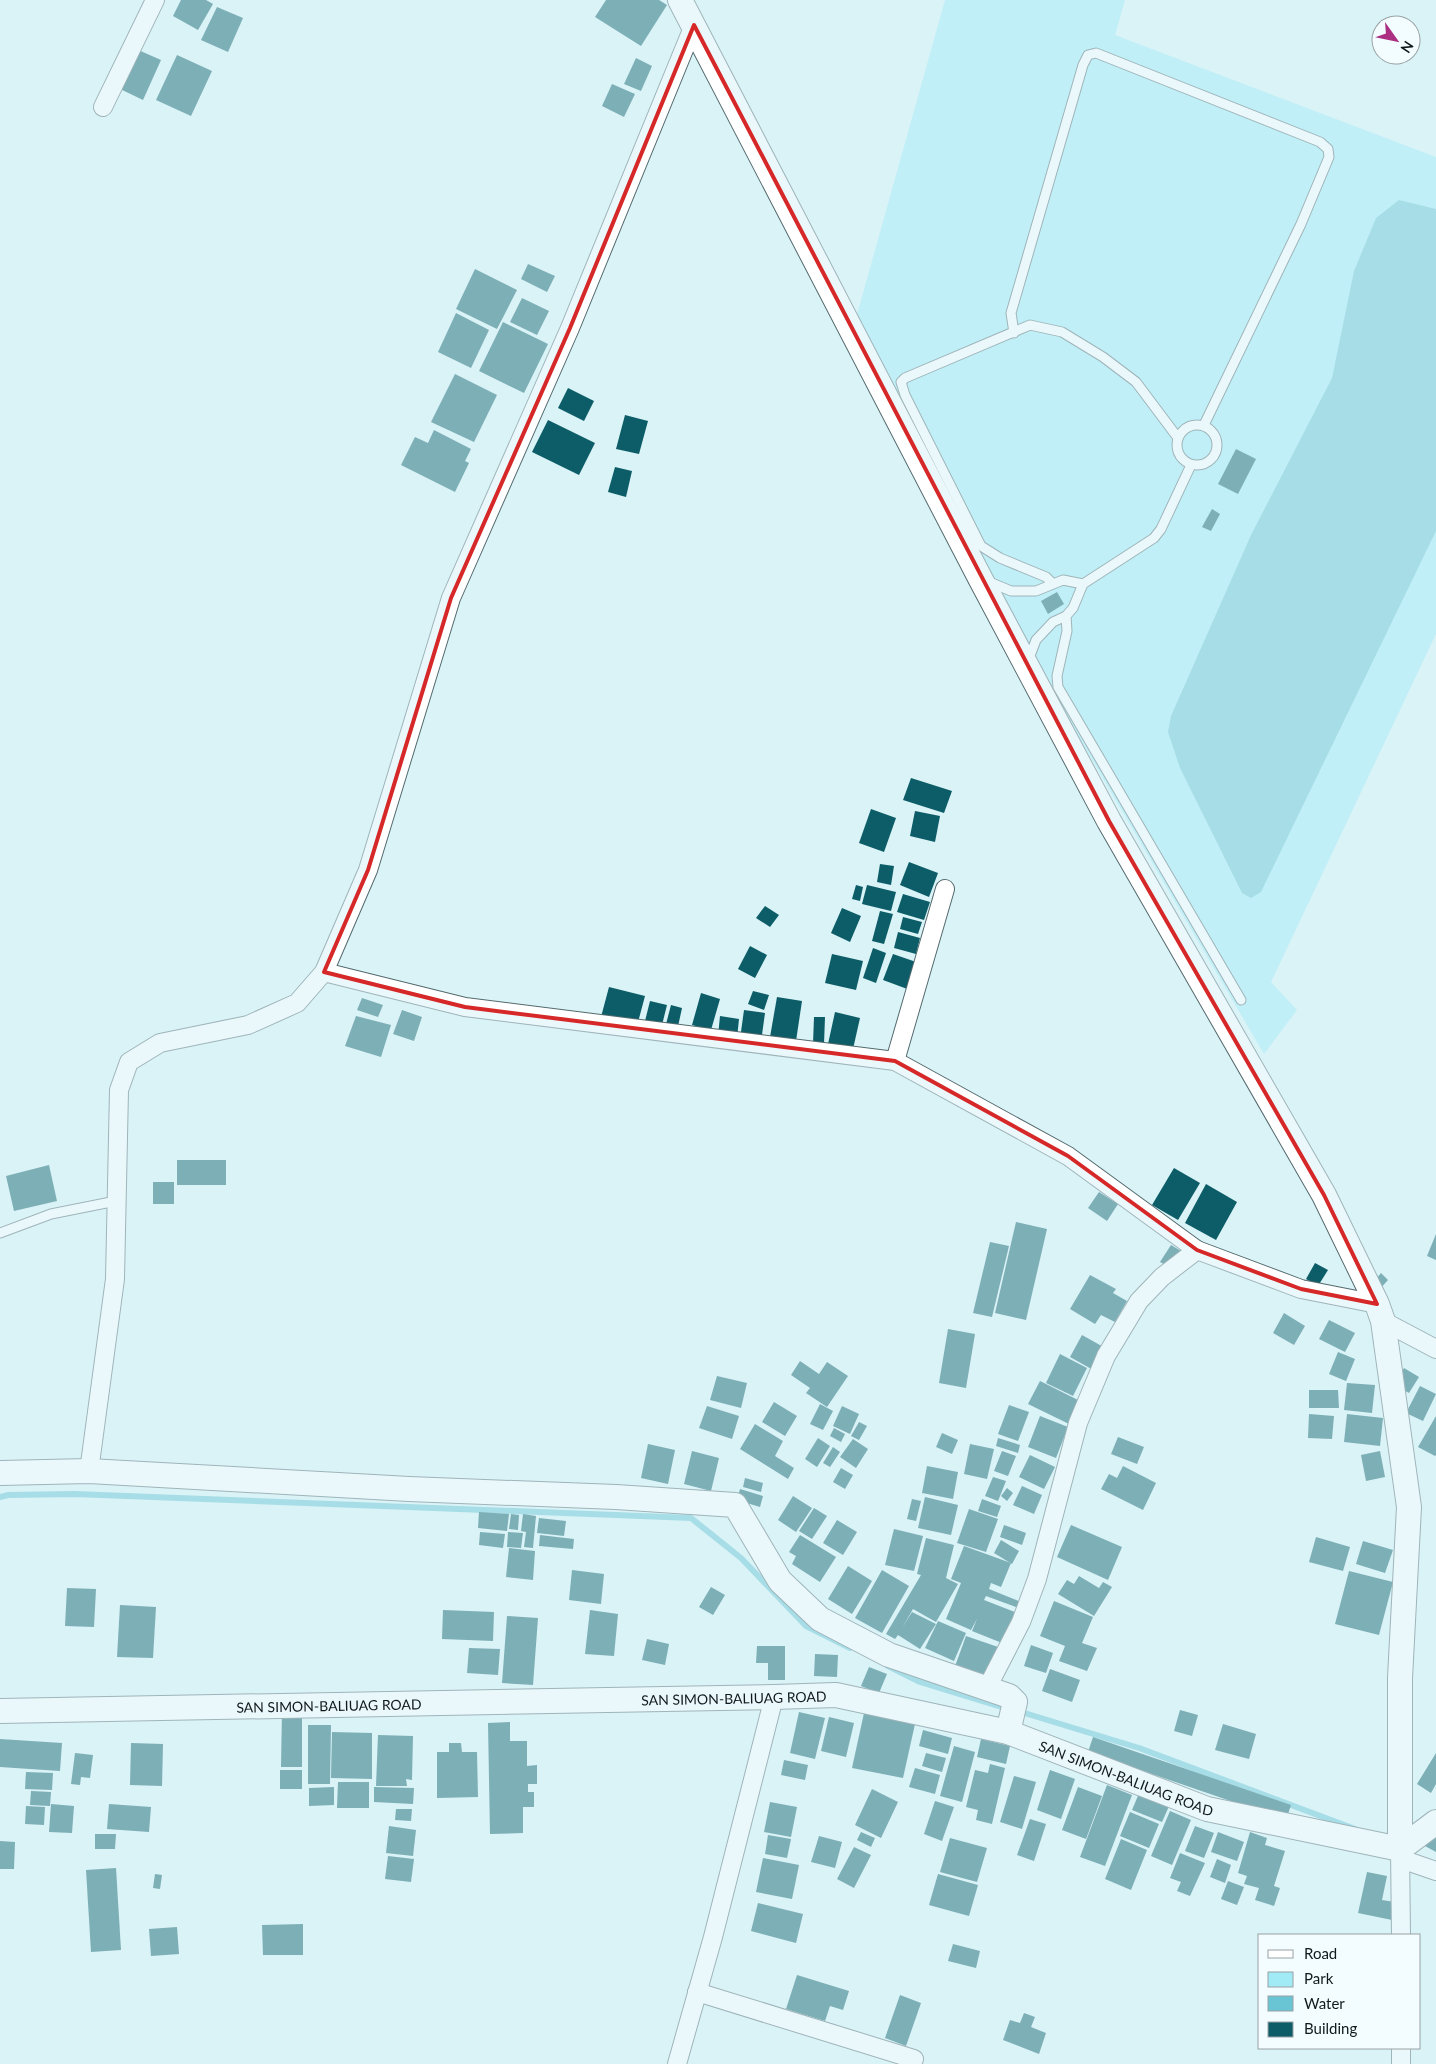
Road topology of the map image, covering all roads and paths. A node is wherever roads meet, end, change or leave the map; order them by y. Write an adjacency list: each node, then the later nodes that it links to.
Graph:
1 (155, 0): 4 (street)
2 (680, 0): 3 (main road)
3 (694, 25): 9 (main road); 15 (street)
4 (103, 107)
5 (1014, 333): 6 (lane); 7 (lane); 10 (lane)
6 (1204, 425): 7 (lane); 8 (lane)
7 (1178, 438): 8 (lane)
8 (1191, 465): 11 (lane)
9 (980, 578): 10 (lane); 13 (main road)
10 (1052, 583): 11 (lane)
11 (1083, 584): 12 (lane)
12 (1066, 616): 13 (lane); 16 (lane)
13 (1027, 664): 21 (main road)
14 (945, 889): 17 (street)
15 (324, 972): 17 (street); 18 (street)
16 (1241, 1000)
17 (895, 1061): 20 (street)
18 (116, 1201): 19 (lane); 23 (street)
19 (0, 1233)
20 (1197, 1250): 21 (street); 25 (street)
21 (1380, 1313): 22 (street); 30 (main road)
22 (1436, 1349)
23 (89, 1470): 24 (main road); 25 (main road)
24 (0, 1473)
25 (987, 1688): 28 (main road)
26 (774, 1698): 27 (main road, SAN SIMON-BALIUAG ROAD); 28 (main road, SAN SIMON-BALIUAG ROAD); 33 (street)
27 (0, 1711)
28 (1008, 1732): 30 (main road, SAN SIMON-BALIUAG ROAD)
29 (1436, 1822): 30 (main road)
30 (1401, 1854): 31 (street); 32 (street)
31 (1436, 1871)
32 (1401, 1934)
33 (697, 1992): 35 (street); 36 (street)
34 (1401, 2049): 37 (street)
35 (914, 2059)
36 (677, 2064)
37 (1401, 2064)

